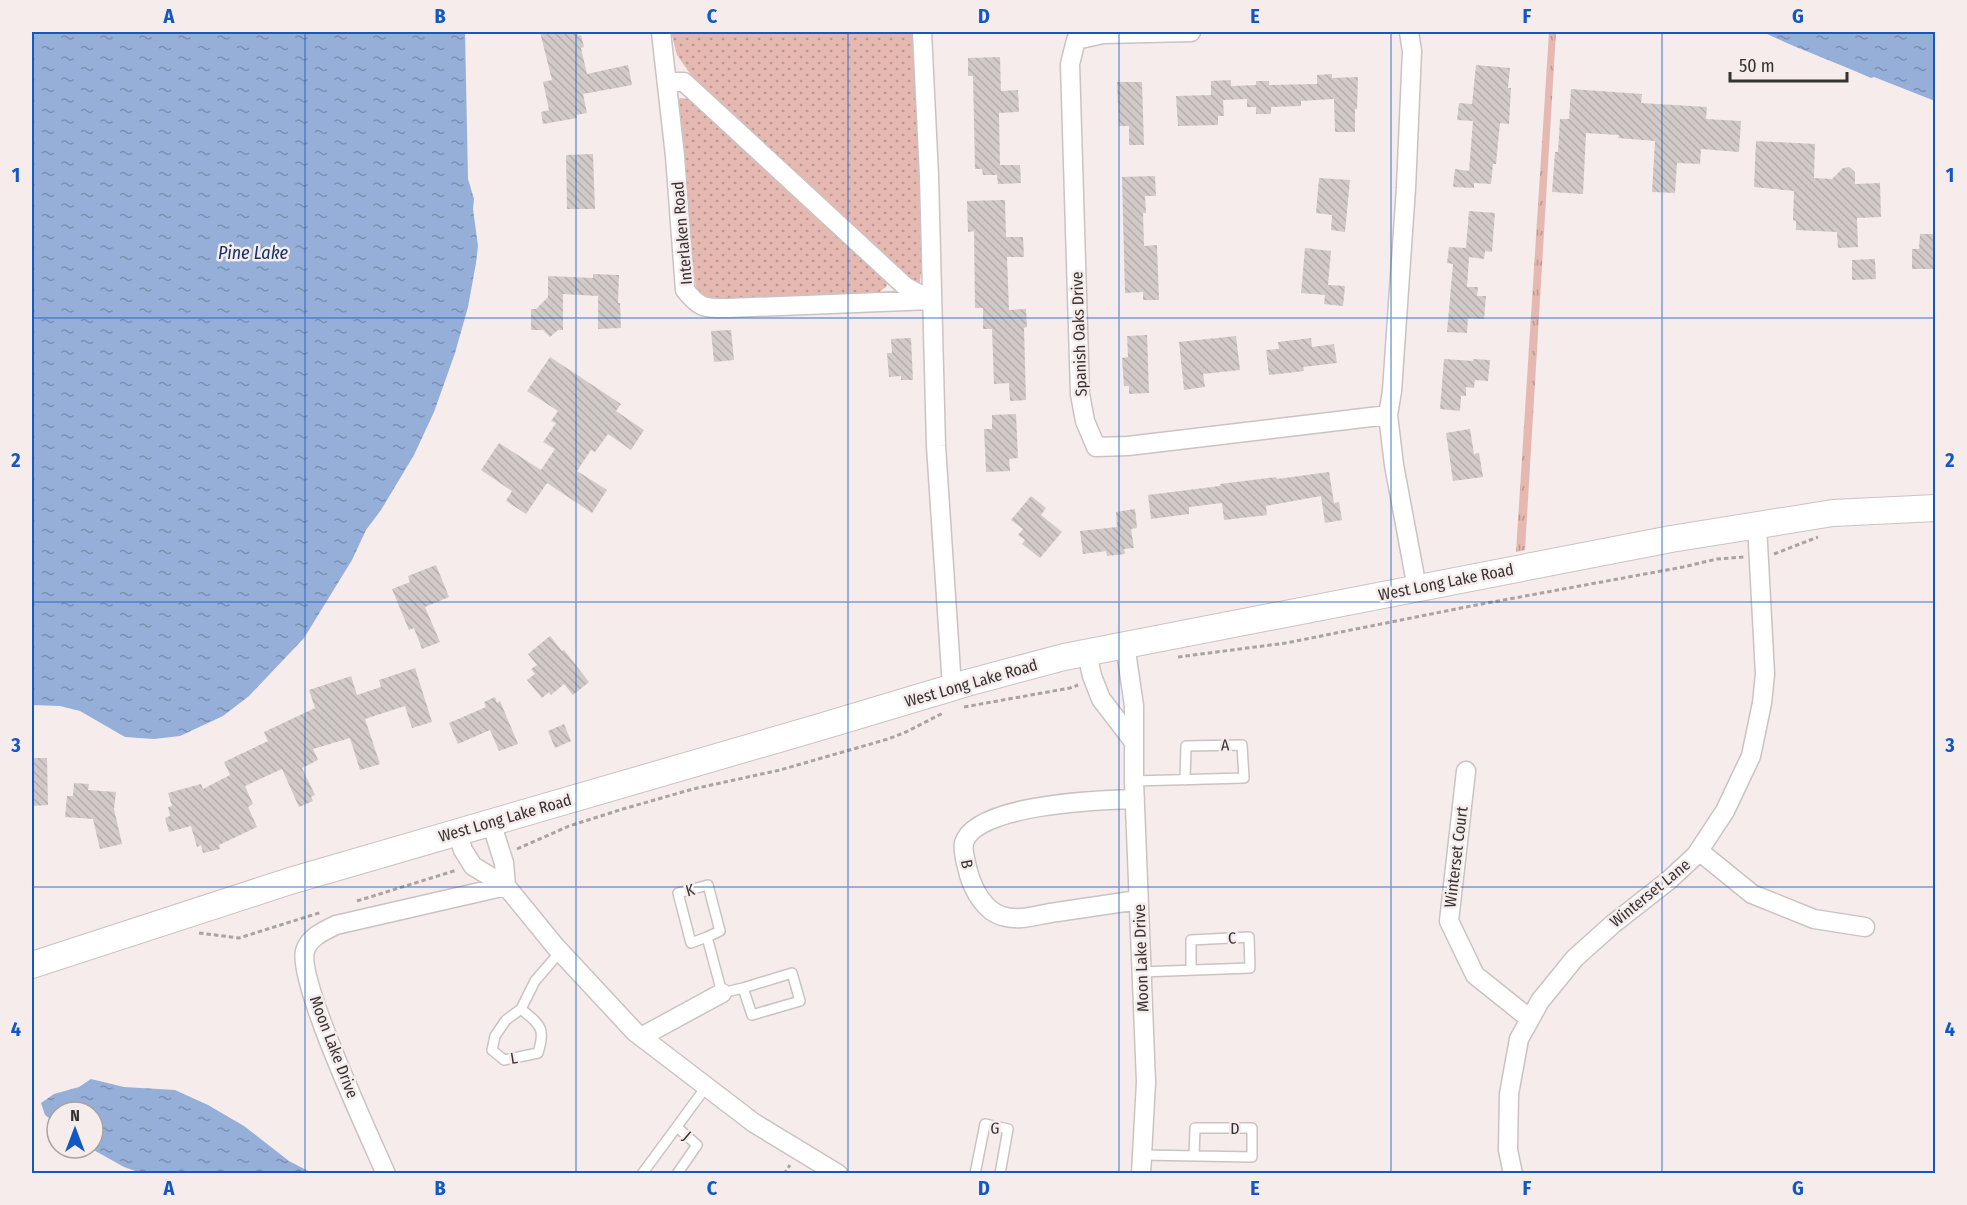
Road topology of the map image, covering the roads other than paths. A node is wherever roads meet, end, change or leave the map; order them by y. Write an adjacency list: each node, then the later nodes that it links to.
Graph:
1 (661, 32): 5 (street, Interlaken Road)
2 (922, 32): 6 (street)
3 (1191, 32): 7 (street, Spanish Oaks Drive)
4 (1409, 32): 7 (street)
5 (667, 82): 6 (street); 6 (street, Interlaken Road)
6 (931, 300): 13 (street)
7 (1388, 415): 10 (street)
8 (1935, 508): 9 (main road, West Long Lake Road)
9 (1757, 525): 10 (main road, West Long Lake Road); 20 (street, Winterset Lane)
10 (1417, 588): 11 (main road, West Long Lake Road)
11 (1125, 644): 12 (main road, West Long Lake Road); 14 (street, Moon Lake Drive)
12 (1090, 664): 13 (main road, West Long Lake Road); 14 (street)
13 (954, 702): 18 (main road, West Long Lake Road)
14 (1134, 742): 17 (street, Moon Lake Drive)
15 (1466, 771): 32 (street, Winterset Court)
16 (1185, 780): 16 (lane, A); 17 (lane, A)
17 (1135, 790): 22 (street, Moon Lake Drive); 22 (street, B)
18 (491, 822): 19 (main road, West Long Lake Road); 21 (street)
19 (457, 832): 21 (street); 26 (main road, West Long Lake Road)
20 (1700, 851): 23 (street); 32 (street, Winterset Lane)
21 (506, 886): 25 (street); 38 (street, Moon Lake Drive)
22 (1138, 900): 28 (street, Moon Lake Drive)
23 (1865, 927)
24 (707, 937): 24 (lane, K); 30 (lane)
25 (560, 952): 31 (lane, L); 33 (street)
26 (32, 965)
27 (1191, 970): 27 (lane, C); 28 (lane, C)
28 (1141, 972): 36 (street, Moon Lake Drive)
29 (743, 988): 29 (lane); 30 (lane)
30 (722, 993): 33 (street)
31 (521, 1009): 31 (lane, L)
32 (1530, 1019): 45 (street, Winterset Lane)
33 (641, 1037): 34 (street)
34 (706, 1087): 35 (lane, J); 41 (street)
35 (676, 1127): 39 (lane, J); 40 (lane, J)
36 (1142, 1155): 37 (lane, D); 44 (street, Moon Lake Drive)
37 (1194, 1156): 37 (lane, D)
38 (386, 1173)
39 (642, 1173)
40 (677, 1173)
41 (838, 1173)
42 (975, 1173): 43 (lane, G)
43 (1000, 1173)
44 (1141, 1173)
45 (1513, 1173)

